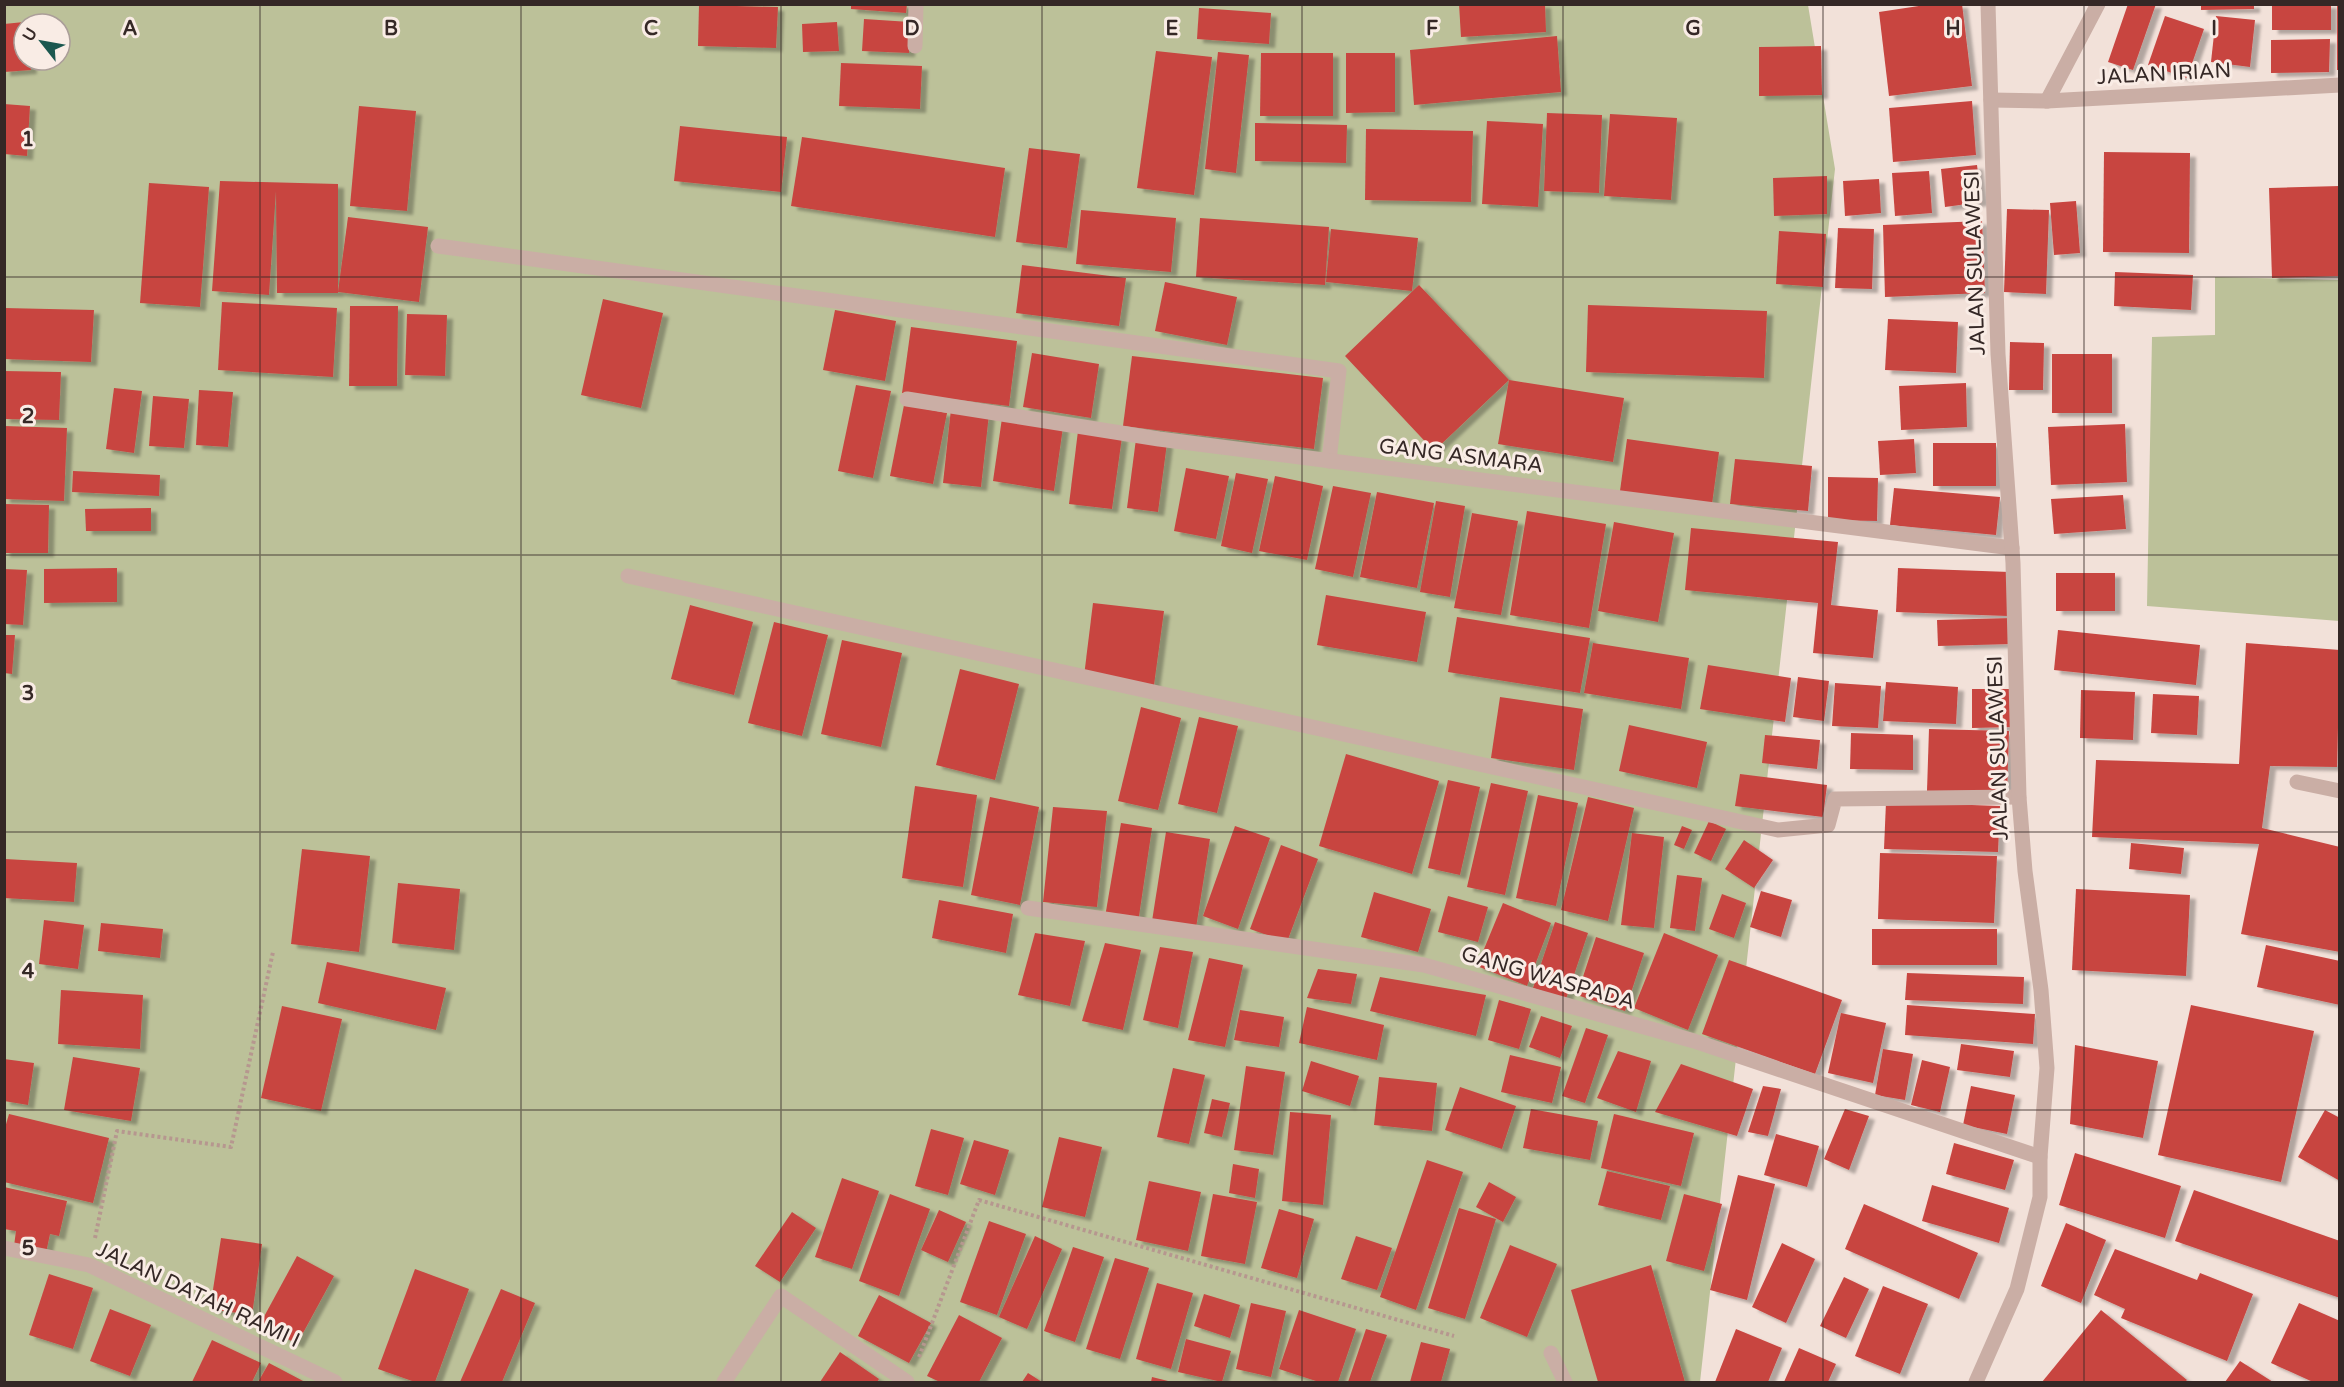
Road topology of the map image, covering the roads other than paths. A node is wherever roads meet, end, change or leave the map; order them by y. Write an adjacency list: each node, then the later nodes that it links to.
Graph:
1 (916, 4): 4 (street)
2 (1988, 4): 6 (street, JALAN SULAWESI)
3 (2098, 4): 7 (street)
4 (915, 46)
5 (2340, 85): 7 (street, JALAN IRIAN)
6 (1991, 100): 7 (street, JALAN IRIAN); 11 (street, JALAN SULAWESI)
7 (2047, 101)
8 (438, 246): 10 (street)
9 (907, 399): 10 (street, GANG ASMARA)
10 (1329, 461): 11 (street, GANG ASMARA)
11 (2012, 548): 15 (street, JALAN SULAWESI)
12 (628, 576): 15 (street)
13 (2297, 782): 14 (street)
14 (2340, 791)
15 (2019, 797): 17 (street, JALAN SULAWESI)
16 (1028, 908): 17 (street, GANG WASPADA)
17 (2040, 1158): 24 (street, JALAN SULAWESI)
18 (4, 1248): 20 (street, JALAN DATAH RAMI I)
19 (1551, 1353): 23 (street)
20 (335, 1383)
21 (724, 1383): 22 (street)
22 (907, 1383)
23 (1565, 1383)
24 (1976, 1383)

